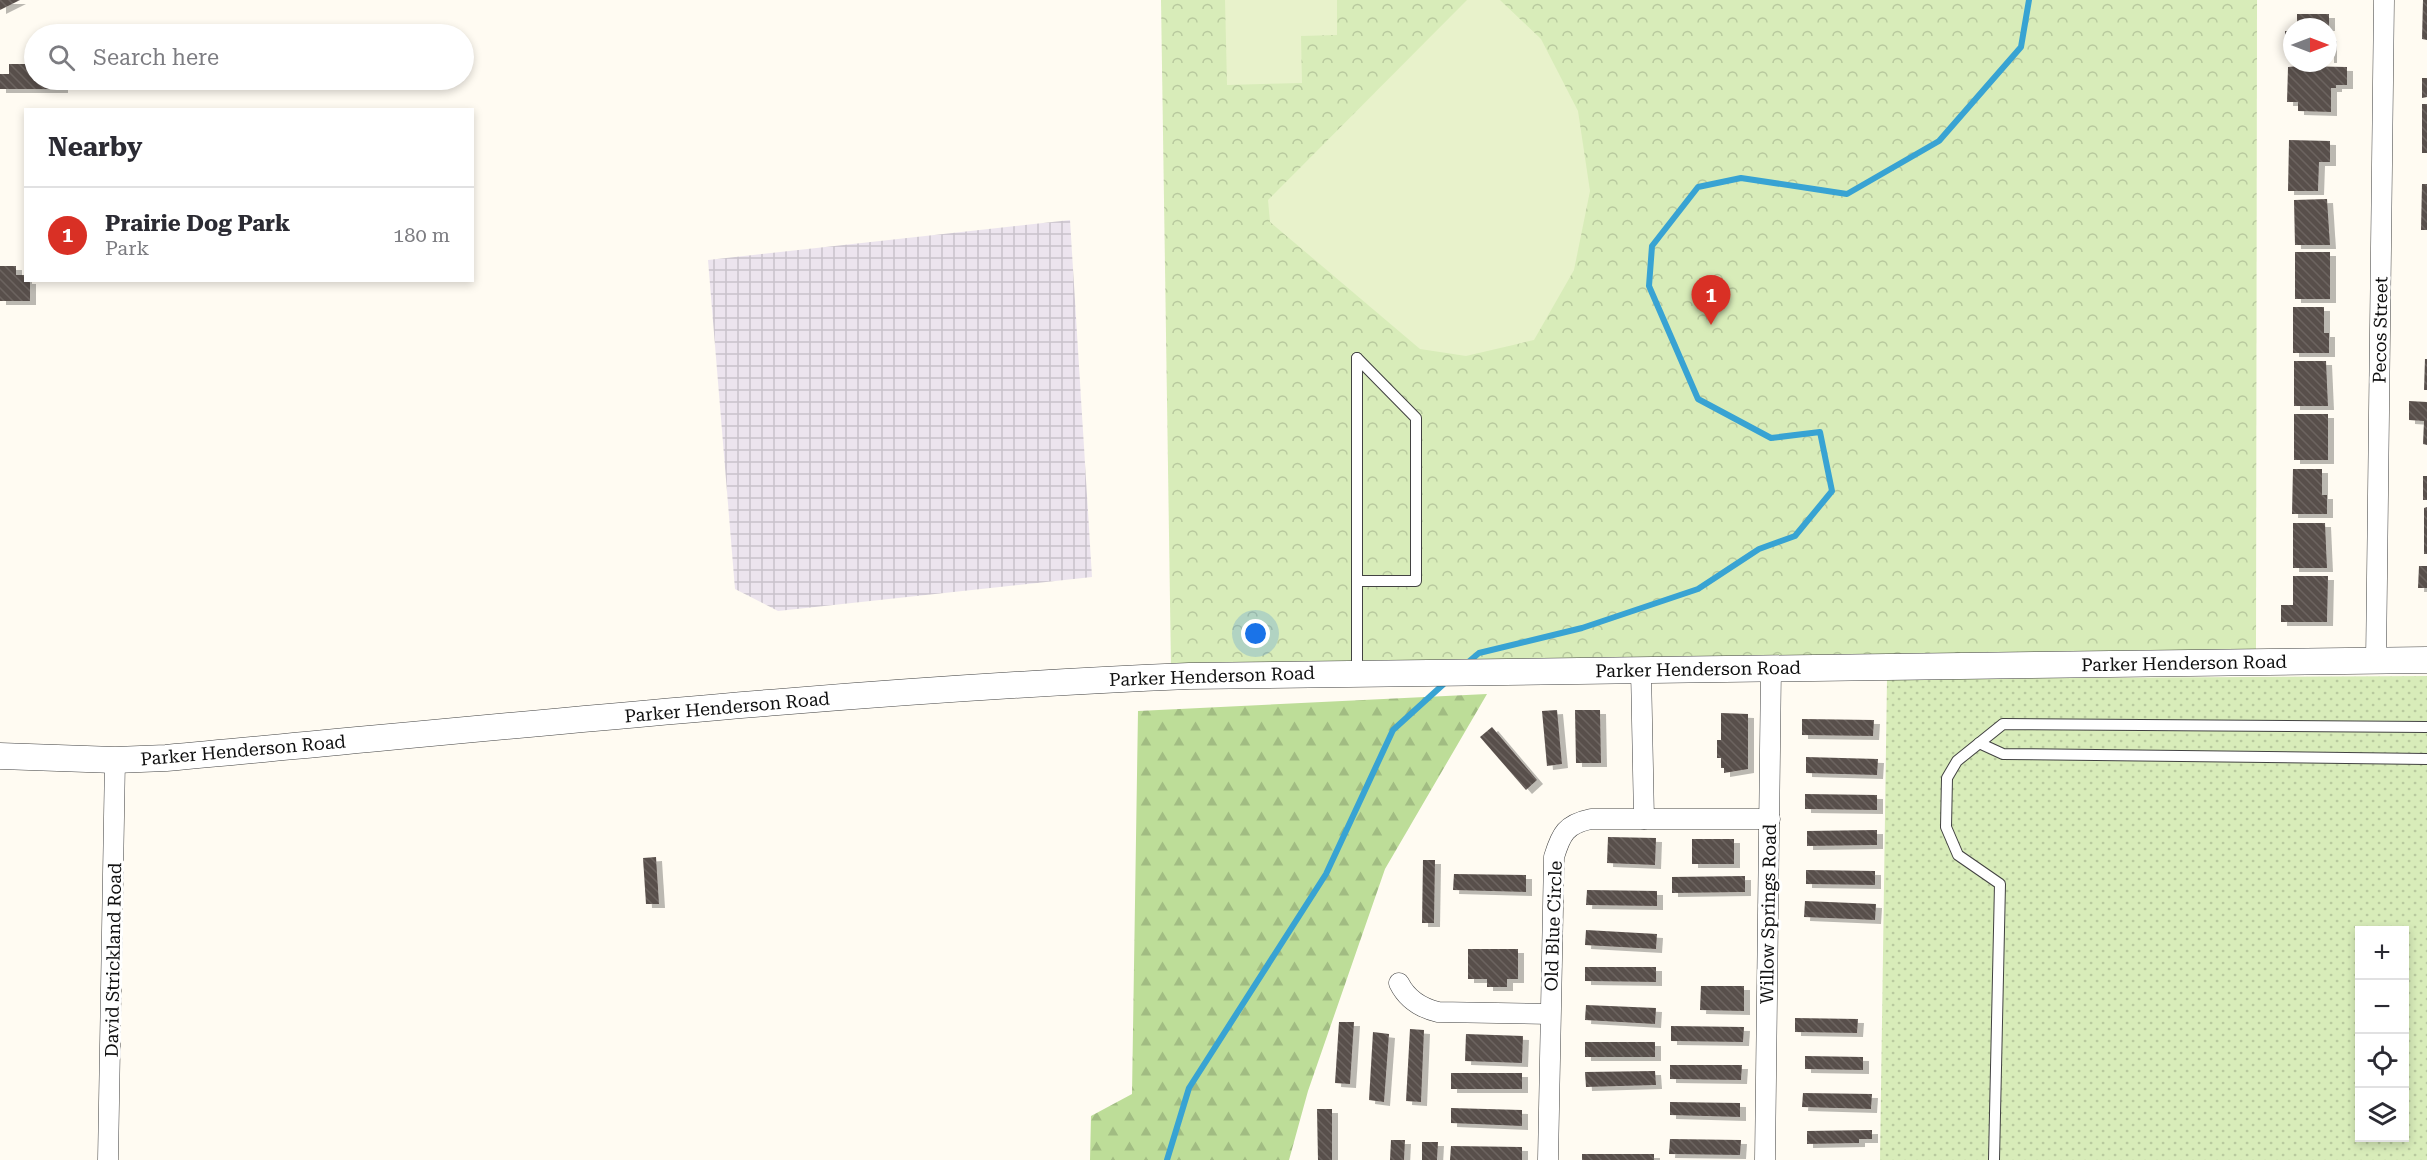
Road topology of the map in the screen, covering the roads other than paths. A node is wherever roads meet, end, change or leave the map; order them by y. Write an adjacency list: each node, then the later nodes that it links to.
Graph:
1 (2385, 0): 4 (street, Pecos Street)
2 (1357, 581): 2 (lane); 7 (lane)
3 (2427, 660): 4 (street, Parker Henderson Road)
4 (2376, 661): 5 (street, Parker Henderson Road)
5 (1771, 668): 6 (street, Parker Henderson Road); 14 (street, Willow Springs Road)
6 (1641, 670): 7 (street, Parker Henderson Road); 13 (street)
7 (1357, 672): 12 (street, Parker Henderson Road)
8 (2427, 727): 9 (lane)
9 (1979, 743): 11 (lane); 20 (lane)
10 (0, 756): 12 (street, Parker Henderson Road)
11 (2427, 759)
12 (115, 760): 17 (street, David Strickland Road)
13 (1644, 819): 14 (street, Old Blue Circle); 16 (street, Old Blue Circle)
14 (1770, 819): 19 (street, Willow Springs Road)
15 (1399, 983): 16 (street)
16 (1550, 1014): 18 (street, Old Blue Circle)
17 (108, 1160)
18 (1548, 1160)
19 (1765, 1160)
20 (1994, 1160)

